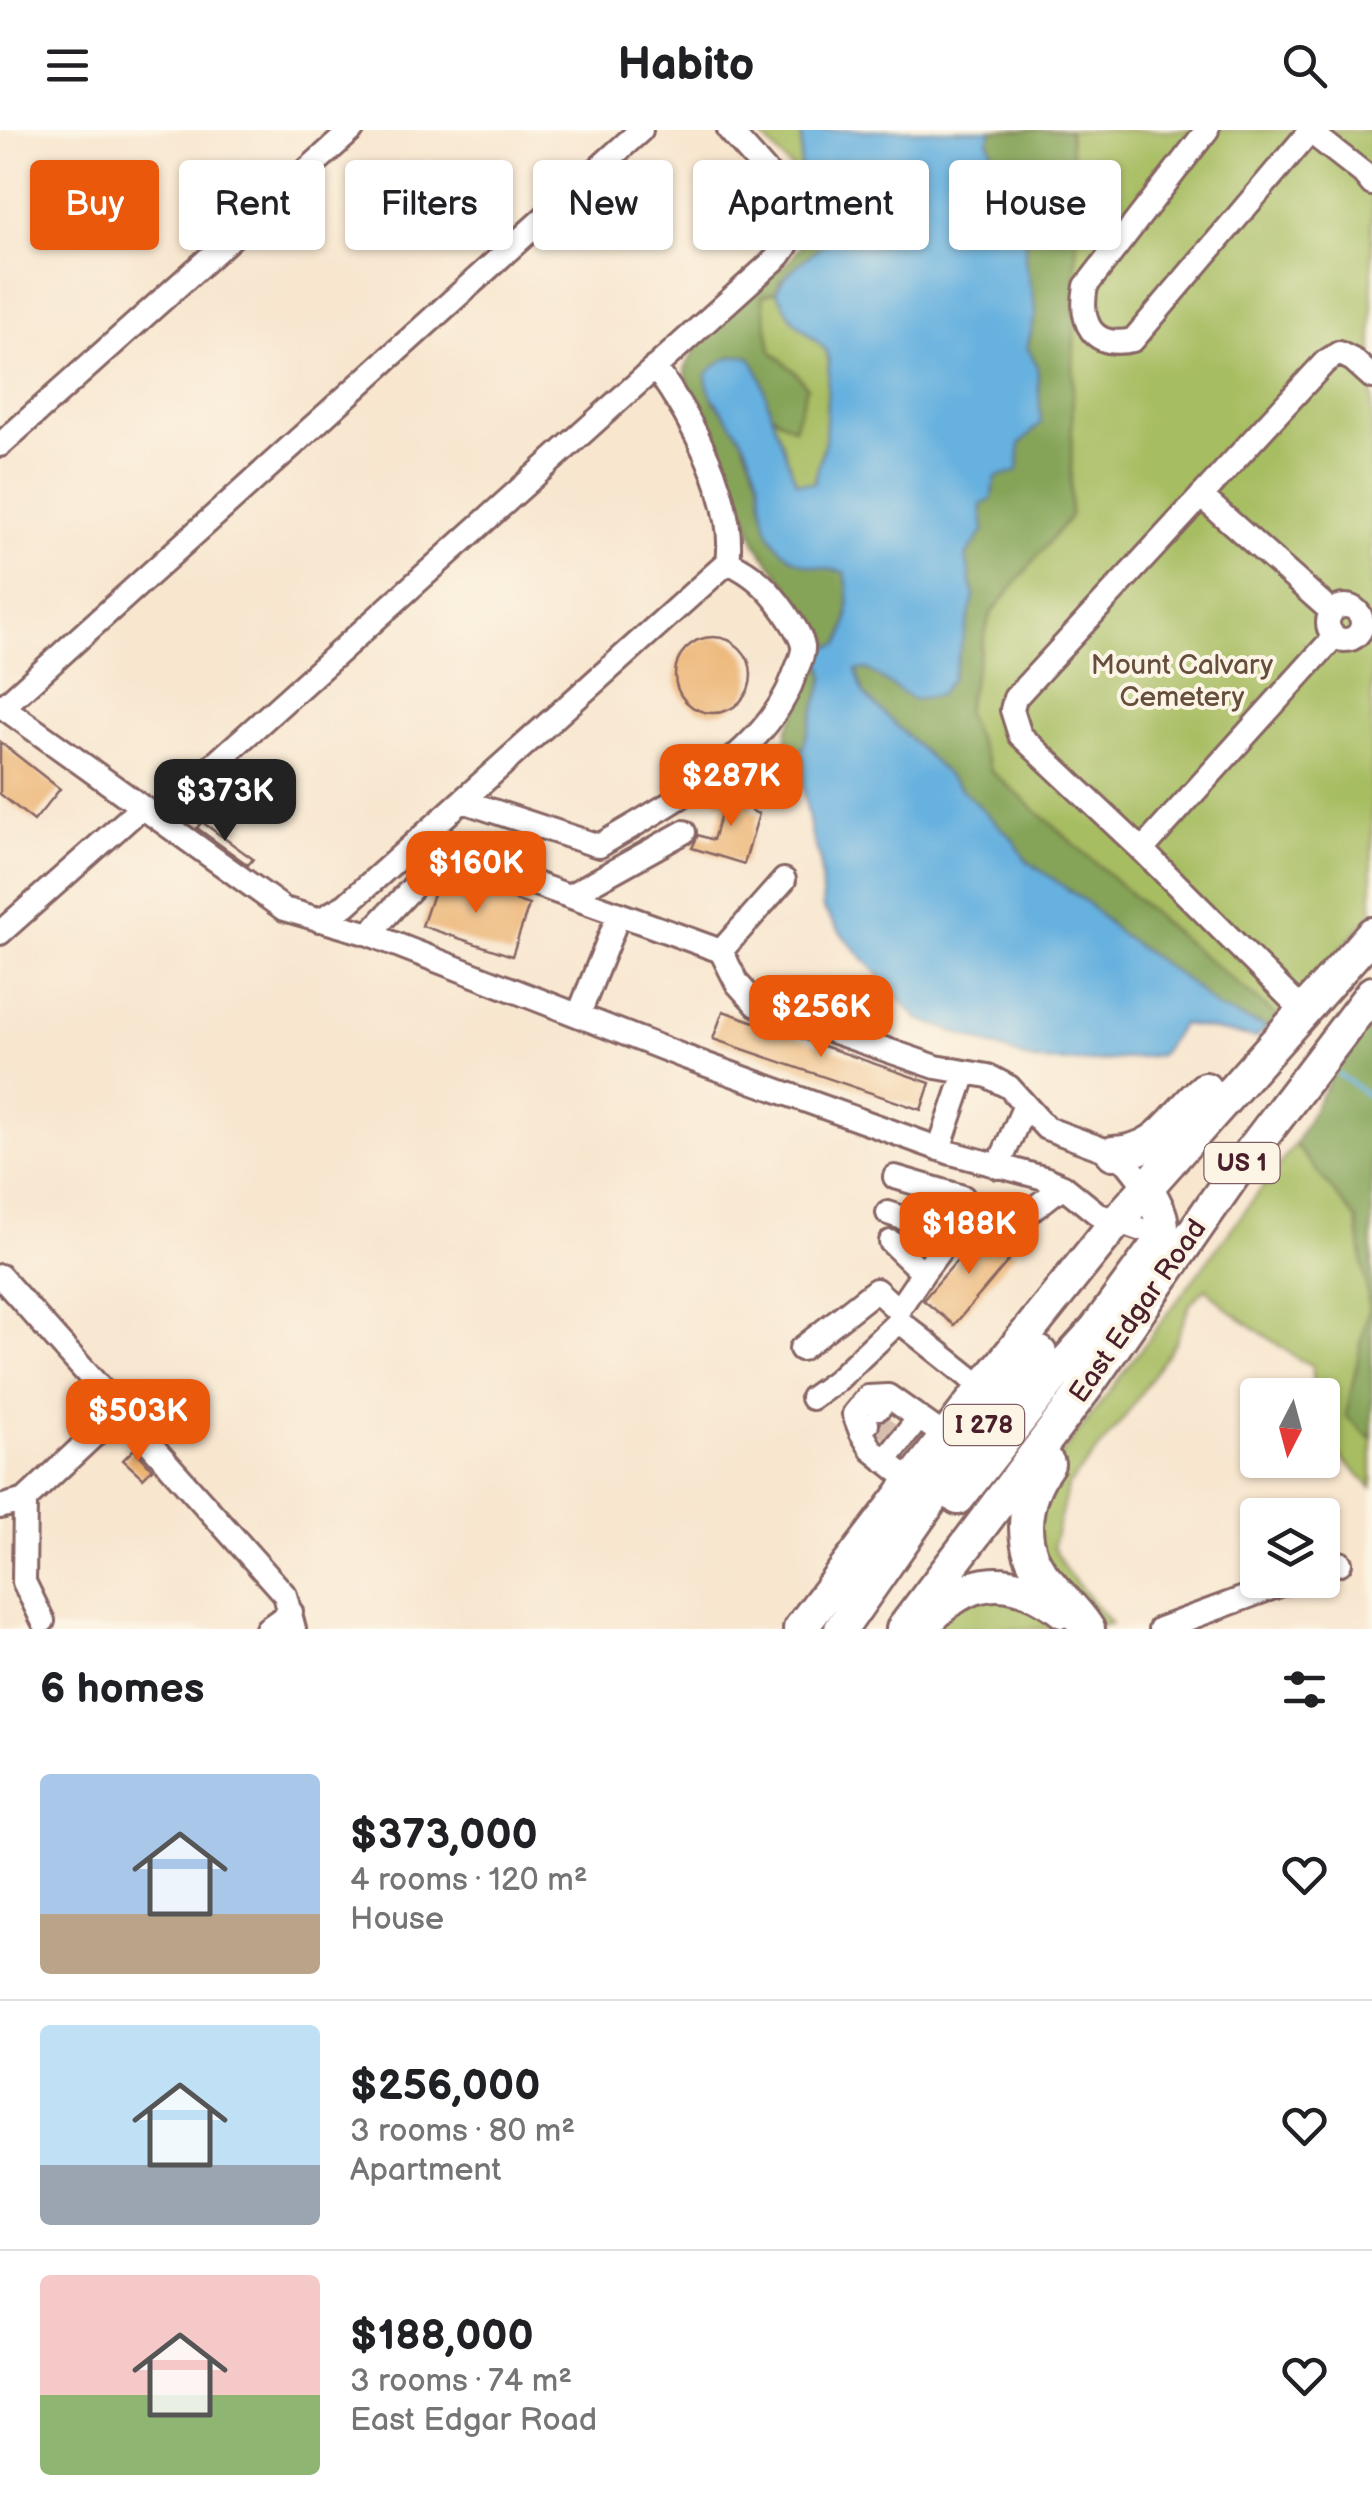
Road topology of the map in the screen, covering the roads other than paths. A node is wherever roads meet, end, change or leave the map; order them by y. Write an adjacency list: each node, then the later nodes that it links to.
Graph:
1 (352, 130): 9 (lane)
2 (642, 130): 16 (lane)
3 (729, 130): 7 (lane)
4 (1207, 130): 5 (lane)
5 (1309, 131): 6 (lane)
6 (1369, 173)
7 (654, 367): 11 (lane); 18 (lane)
8 (1372, 377): 10 (lane)
9 (0, 446)
10 (1200, 496): 13 (lane); 20 (lane)
11 (728, 562): 17 (lane); 17 (lane)
12 (1364, 602): 13 (lane); 15 (lane)
13 (1332, 612): 14 (lane)
14 (1334, 637): 15 (lane); 20 (lane)
15 (1365, 641)
16 (2, 706): 18 (lane)
17 (463, 802): 24 (lane)
18 (149, 812): 24 (lane); 25 (lane)
19 (684, 832): 22 (lane)
20 (1142, 850): 31 (lane)
21 (784, 880): 28 (lane)
22 (569, 896): 23 (lane); 26 (lane)
23 (619, 914): 28 (lane); 32 (lane)
24 (319, 920): 26 (lane)
25 (0, 933)
26 (369, 934): 32 (lane)
27 (1372, 934): 31 (highway, US 1)
28 (721, 951): 34 (lane)
29 (1372, 964): 41 (highway)
30 (1372, 993): 49 (highway, East Edgar Road / US 1)
31 (1302, 1010): 33 (highway, US 1)
32 (580, 1014): 36 (lane)
33 (1250, 1070): 37 (highway); 41 (highway, US 1)
34 (965, 1073): 35 (lane); 36 (lane)
35 (1025, 1105): 37 (lane); 38 (lane)
36 (939, 1148): 38 (lane)
37 (1113, 1153): 41 (lane)
38 (998, 1167): 40 (lane)
39 (895, 1177): 43 (lane)
40 (1063, 1186): 41 (lane); 43 (lane)
41 (1139, 1211): 49 (highway); 51 (highway, US 1); 63 (highway, I 278)
42 (888, 1214): 44 (lane)
43 (972, 1217): 44 (lane)
44 (952, 1234): 46 (lane)
45 (890, 1242): 46 (lane)
46 (924, 1273): 48 (lane)
47 (0, 1276): 53 (lane)
48 (899, 1316): 50 (lane); 51 (lane); 52 (lane)
49 (1108, 1334): 64 (highway); 65 (highway); 66 (highway, East Edgar Road / US 1); 69 (highway)
50 (801, 1349)
51 (983, 1388): 54 (highway, US 1)
52 (812, 1398)
53 (120, 1411): 56 (lane); 59 (lane)
54 (946, 1438): 55 (highway, US 1); 55 (lane)
55 (912, 1482): 62 (highway, US 1)
56 (25, 1500): 57 (lane); 60 (lane)
57 (0, 1507)
58 (1244, 1598): 70 (lane)
59 (292, 1620): 61 (lane)
60 (44, 1621)
61 (268, 1629)
62 (800, 1629)
63 (840, 1629)
64 (858, 1629)
65 (877, 1629)
66 (903, 1629)
67 (921, 1629): 68 (highway)
68 (1080, 1629)
69 (1088, 1629)
70 (1160, 1629)

